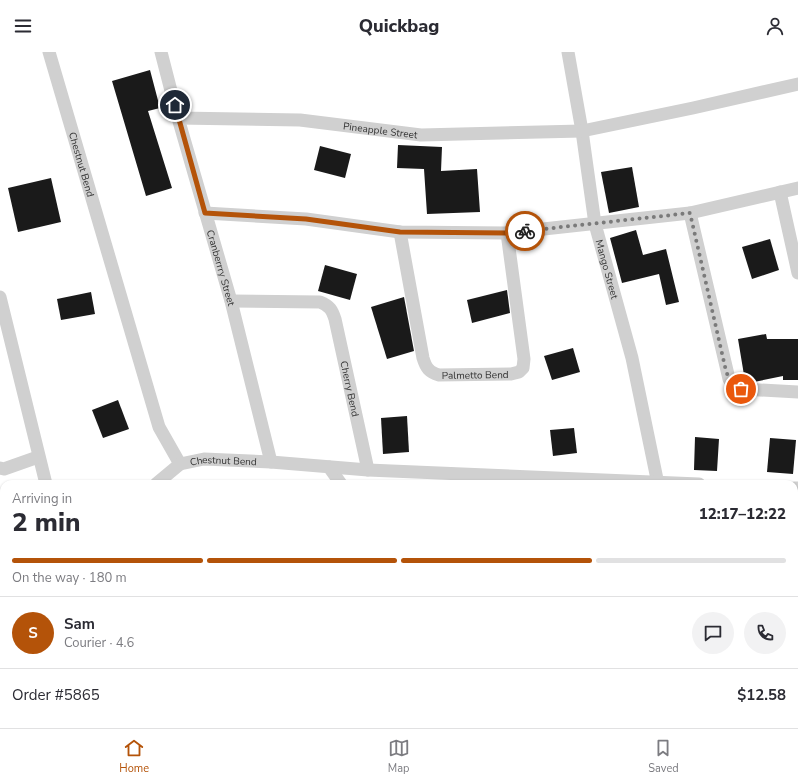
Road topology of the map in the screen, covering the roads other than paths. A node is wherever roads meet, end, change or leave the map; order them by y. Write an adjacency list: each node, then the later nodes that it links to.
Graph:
1 (49, 52): 20 (street, Chestnut Bend)
2 (161, 52): 5 (street, Cranberrry Street)
3 (568, 52): 6 (street, Mango Street)
4 (798, 84): 6 (street, Pineapple Street)
5 (178, 118): 6 (street, Pineapple Street); 9 (street, Cranberrry Street)
6 (582, 130): 11 (street, Mango Street)
7 (798, 188): 8 (street)
8 (780, 192): 10 (street); 14 (street)
9 (205, 213): 12 (street); 16 (street, Cranberrry Street)
10 (690, 213): 11 (street); 17 (street)
11 (595, 224): 13 (street); 28 (street, Mango Street)
12 (400, 232): 13 (street); 13 (street, Palmetto Bend)
13 (507, 233)
14 (798, 273)
15 (0, 297): 18 (street)
16 (231, 301): 19 (street, Cranberrry Street); 23 (street, Cherry Bend)
17 (798, 392)
18 (38, 457): 22 (street); 24 (street)
19 (271, 462): 20 (street, Chestnut Bend); 21 (street, Chestnut Bend)
20 (180, 464): 25 (street)
21 (329, 467): 23 (street, Chestnut Bend); 26 (street)
22 (0, 468)
23 (368, 470): 27 (street, Chestnut Bend)
24 (45, 480)
25 (161, 480)
26 (338, 480)
27 (591, 480)
28 (657, 480)

